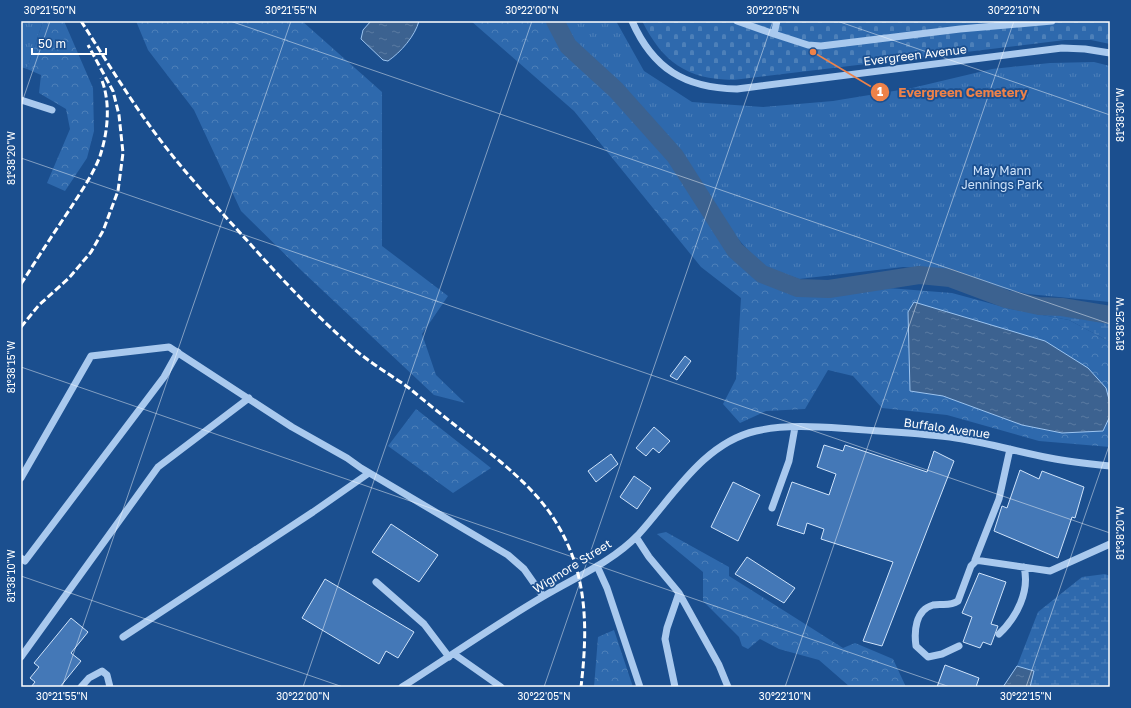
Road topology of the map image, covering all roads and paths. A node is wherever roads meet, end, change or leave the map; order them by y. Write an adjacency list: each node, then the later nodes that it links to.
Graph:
1 (632, 21): 6 (street, Evergreen Avenue)
2 (737, 21): 5 (street)
3 (777, 21): 5 (street)
4 (1052, 21): 5 (street)
5 (774, 34)
6 (1110, 53)
7 (21, 100): 8 (street)
8 (52, 110)
9 (178, 352): 10 (street); 16 (street); 21 (street)
10 (248, 398): 15 (street); 31 (street)
11 (779, 427): 12 (street, Buffalo Avenue); 18 (street, Wigmore Street)
12 (795, 427): 13 (street, Buffalo Avenue); 17 (street)
13 (1010, 449): 14 (street, Buffalo Avenue); 20 (street)
14 (1110, 466)
15 (369, 473): 26 (street); 28 (street)
16 (21, 478)
17 (772, 508)
18 (636, 537): 22 (street, Wigmore Street); 25 (street)
19 (1110, 544): 23 (street)
20 (977, 560): 23 (street); 29 (street)
21 (22, 562)
22 (597, 566): 26 (street, Wigmore Street); 36 (street)
23 (1024, 567): 27 (street)
24 (376, 582): 30 (street)
25 (679, 593): 37 (street); 38 (street)
26 (543, 596): 30 (street, Wigmore Street)
27 (999, 634)
28 (123, 637)
29 (959, 646)
30 (452, 656): 34 (street, Wigmore Street); 35 (street)
31 (21, 657)
32 (81, 687): 33 (street)
33 (110, 687)
34 (402, 687)
35 (501, 687)
36 (640, 687)
37 (675, 687)
38 (728, 687)

